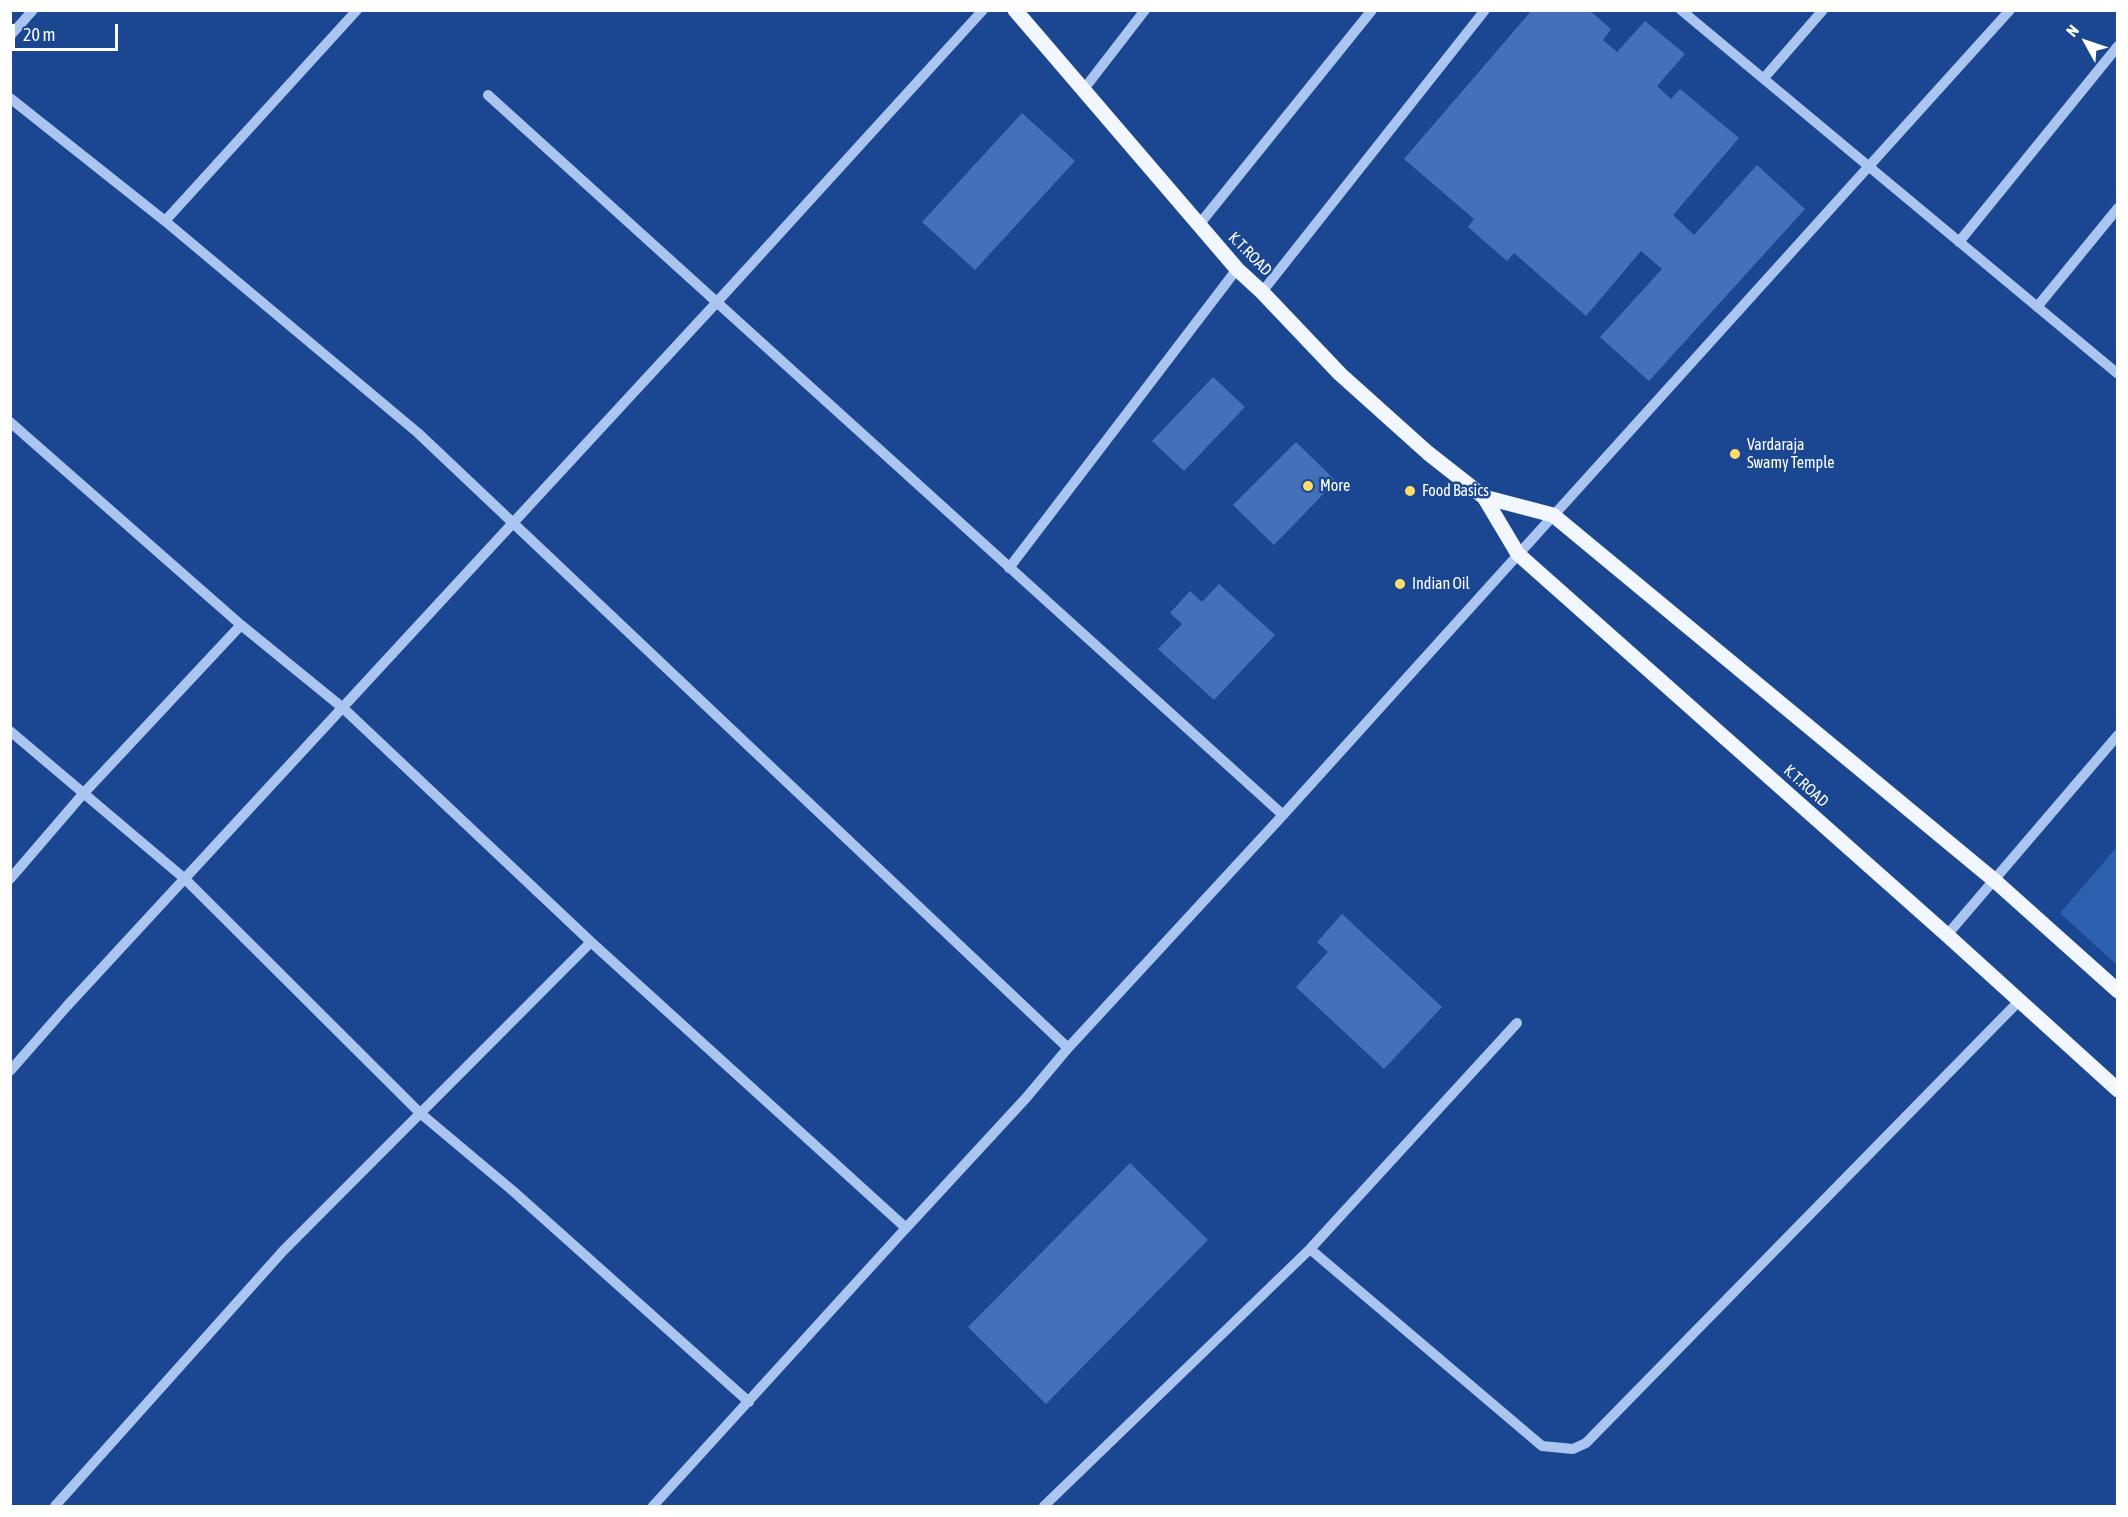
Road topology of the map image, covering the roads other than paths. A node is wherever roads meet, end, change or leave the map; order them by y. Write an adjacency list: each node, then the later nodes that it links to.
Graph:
1 (33, 10): 11 (street)
2 (357, 10): 19 (street)
3 (983, 10): 24 (street)
4 (1015, 10): 14 (main road, K.T.ROAD)
5 (1145, 10): 14 (street)
6 (1372, 10): 20 (street)
7 (1485, 10): 23 (street)
8 (1681, 10): 13 (street)
9 (1823, 10): 13 (street)
10 (2010, 10): 17 (street)
11 (10, 36)
12 (2118, 46): 21 (street)
13 (1764, 78): 17 (street)
14 (1084, 89): 20 (main road, K.T.ROAD)
15 (488, 95): 24 (street)
16 (10, 98): 19 (street)
17 (1869, 166): 21 (street); 29 (street)
18 (2118, 208): 25 (street)
19 (165, 220): 30 (street)
20 (1198, 225): 22 (main road, K.T.ROAD)
21 (1959, 242): 25 (street)
22 (1236, 269): 23 (main road, K.T.ROAD); 32 (street)
23 (1262, 292): 28 (main road, K.T.ROAD)
24 (717, 303): 30 (street); 32 (street)
25 (2037, 307): 26 (street)
26 (2118, 374)
27 (10, 422): 33 (street)
28 (1484, 497): 29 (main road, K.T.ROAD); 31 (main road, K.T.ROAD)
29 (1553, 515): 31 (street); 41 (main road, K.T.ROAD)
30 (513, 523): 34 (street); 47 (street)
31 (1518, 554): 38 (street); 42 (main road, K.T.ROAD)
32 (1009, 568): 38 (street)
33 (241, 625): 34 (street); 37 (street)
34 (343, 708): 40 (street); 43 (street)
35 (10, 731): 37 (street)
36 (2118, 735): 41 (street)
37 (83, 794): 39 (street); 40 (street)
38 (1282, 815): 47 (street)
39 (10, 879)
40 (184, 879): 48 (street); 50 (street)
41 (1994, 880): 42 (street); 44 (main road, K.T.ROAD)
42 (1947, 935): 45 (main road, K.T.ROAD)
43 (591, 942): 50 (street); 51 (street)
44 (2118, 991)
45 (2019, 1001): 49 (main road, K.T.ROAD); 52 (street)
46 (1517, 1023): 52 (street)
47 (1068, 1048): 51 (street)
48 (10, 1071)
49 (2118, 1090)
50 (420, 1113): 53 (street); 54 (street)
51 (906, 1228): 53 (street)
52 (1310, 1249): 56 (street)
53 (749, 1402): 55 (street)
54 (55, 1506)
55 (653, 1506)
56 (1044, 1506)

